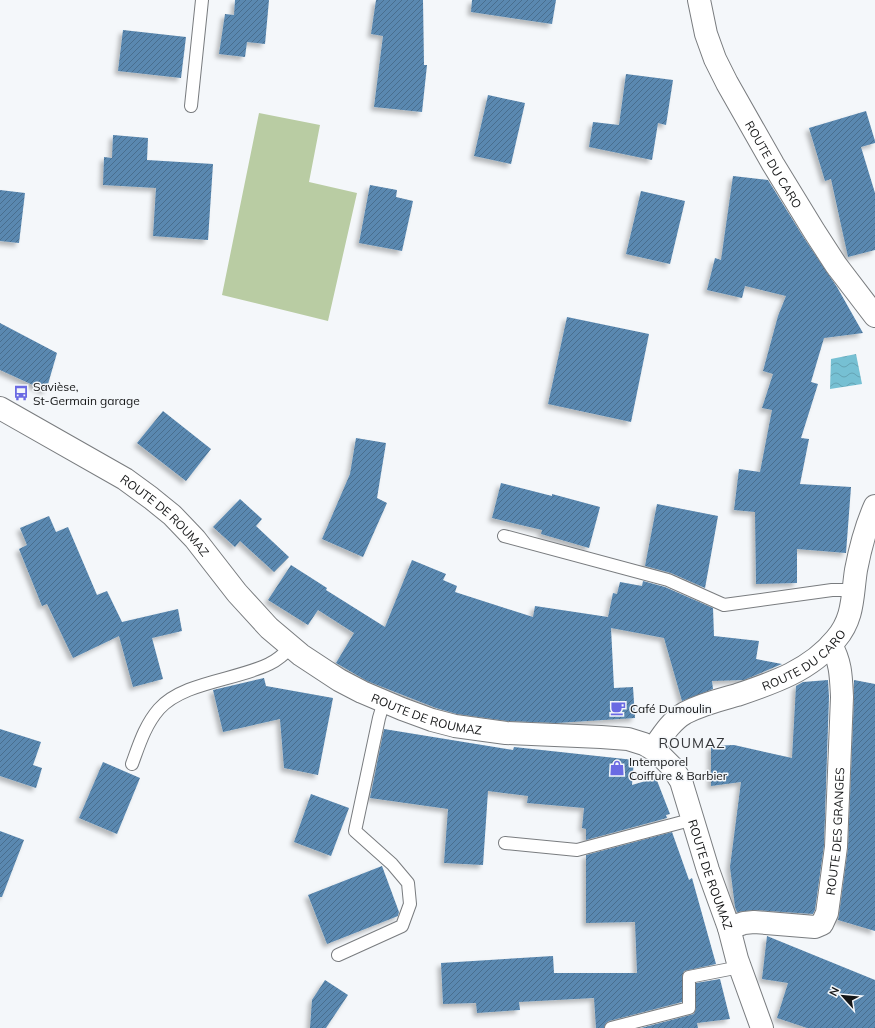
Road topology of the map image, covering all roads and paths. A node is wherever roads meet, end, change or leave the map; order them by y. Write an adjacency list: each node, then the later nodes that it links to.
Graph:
1 (202, 0): 3 (lane)
2 (699, 0): 4 (street, ROUTE DU CARO)
3 (191, 106)
4 (875, 316)
5 (0, 408): 10 (street, ROUTE DE ROUMAZ)
6 (875, 506): 8 (street, ROUTE DU CARO)
7 (504, 536): 8 (lane)
8 (854, 590): 9 (street, ROUTE DU CARO)
9 (831, 645): 12 (street, ROUTE DU CARO); 16 (street, ROUTE DES GRANGES)
10 (291, 647): 11 (street, ROUTE DE ROUMAZ); 13 (lane)
11 (384, 701): 12 (street, ROUTE DE ROUMAZ); 17 (lane)
12 (653, 749): 14 (street, ROUTE DE ROUMAZ)
13 (132, 764)
14 (694, 819): 15 (lane); 16 (street, ROUTE DE ROUMAZ)
15 (505, 843)
16 (729, 928): 18 (street, ROUTE DE ROUMAZ)
17 (338, 955)
18 (740, 967): 19 (lane); 20 (street, ROUTE DE ROUMAZ)
19 (611, 1028)
20 (762, 1028)

